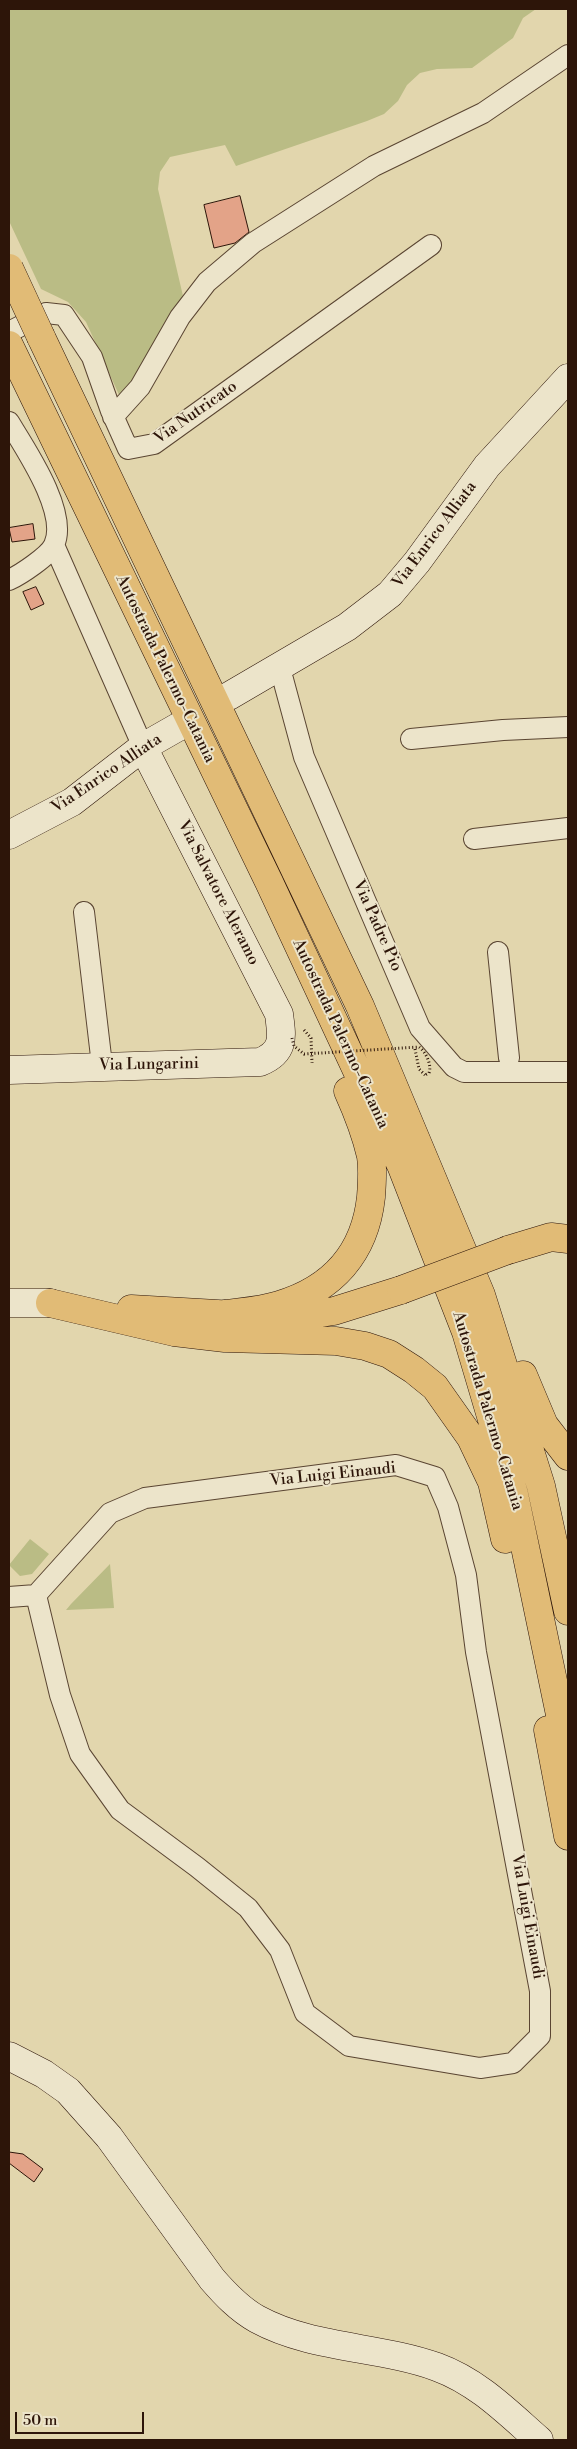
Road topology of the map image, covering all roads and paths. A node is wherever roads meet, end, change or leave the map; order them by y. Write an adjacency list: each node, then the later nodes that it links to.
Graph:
1 (568, 55): 6 (street)
2 (431, 245): 6 (street, Via Nutricato)
3 (9, 268): 16 (highway, Autostrada Palermo-Catania, bridge)
4 (10, 343): 6 (street, Via Nutricato); 20 (highway, Autostrada Palermo-Catania)
5 (568, 378): 10 (street, Via Enrico Alliata)
6 (113, 417)
7 (9, 422): 8 (street)
8 (54, 545): 9 (street); 15 (street)
9 (9, 580)
10 (280, 668): 11 (street, Via Enrico Alliata); 27 (street, Via Padre Pio)
11 (229, 696)
12 (178, 727): 15 (street, Via Enrico Alliata)
13 (568, 727): 14 (street)
14 (411, 739)
15 (143, 747): 18 (street, Via Enrico Alliata); 23 (street, Via Salvatore Aleramo)
16 (244, 760): 35 (highway); 37 (highway, Autostrada Palermo-Catania)
17 (568, 828): 19 (street)
18 (9, 835)
19 (474, 839)
20 (269, 882): 34 (highway); 38 (highway, Autostrada Palermo-Catania)
21 (84, 912): 26 (street)
22 (498, 952): 24 (street)
23 (287, 1040): 26 (street, Via Lungarini); 30 (path, bridge)
24 (509, 1058): 25 (street); 27 (street)
25 (568, 1058)
26 (102, 1065): 28 (street, Via Lungarini)
27 (454, 1066): 29 (street)
28 (9, 1070)
29 (568, 1072)
30 (425, 1075)
31 (568, 1239): 34 (highway, bridge)
32 (9, 1303): 33 (street)
33 (50, 1303): 34 (highway); 39 (highway)
34 (219, 1315)
35 (568, 1456)
36 (18, 1595): 36 (street, Via Luigi Einaudi)
37 (568, 1610)
38 (568, 1753)
39 (568, 1836)
40 (9, 2056): 41 (street)
41 (539, 2440)

